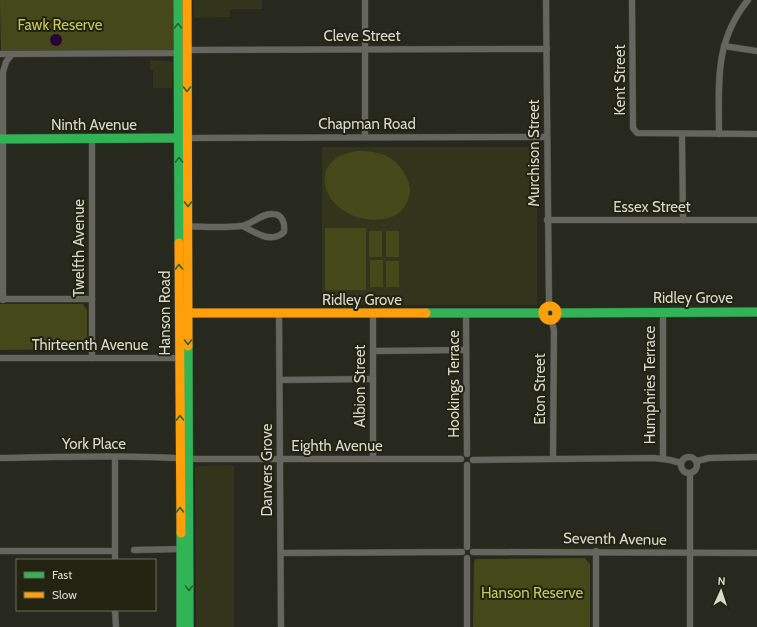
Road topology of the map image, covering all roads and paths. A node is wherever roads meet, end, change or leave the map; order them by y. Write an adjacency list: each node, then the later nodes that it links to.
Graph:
1 (178, 0): 10 (main road, Hanson Road, one-way to 1)
2 (187, 0): 10 (main road, Hanson Road)
3 (365, 0): 8 (street)
4 (546, 0): 9 (street, Murchison Street)
5 (632, 0): 14 (street, Kent Street)
6 (748, 0): 7 (street)
7 (724, 46): 11 (street); 15 (street)
8 (366, 49): 9 (street, Cleve Street); 10 (street, Cleve Street); 17 (street)
9 (547, 49): 18 (street, Murchison Street)
10 (183, 51): 13 (street, Cleve Street); 19 (main road, Hanson Road)
11 (757, 51)
12 (0, 54): 13 (street, Cleve Street)
13 (12, 54): 20 (street)
14 (682, 134): 15 (street, Kent Street); 23 (street)
15 (719, 134): 16 (street, Kent Street)
16 (757, 134)
17 (365, 137): 18 (street, Chapman Road); 19 (street, Chapman Road)
18 (547, 137): 22 (street, Murchison Street)
19 (183, 138): 21 (main road, Ninth Avenue); 25 (main road, Hanson Road)
20 (2, 139): 21 (main road, Ninth Avenue); 28 (street)
21 (92, 139): 27 (street, Twelfth Avenue)
22 (548, 220): 23 (street, Essex Street); 29 (street, Murchison Street)
23 (683, 220): 24 (street, Essex Street)
24 (757, 220)
25 (184, 226): 26 (street); 33 (main road, Hanson Road)
26 (242, 226): 26 (street)
27 (92, 299): 28 (street); 40 (street, Twelfth Avenue)
28 (2, 300)
29 (546, 309): 32 (main road, Ridley Grove); 36 (main road)
30 (663, 312): 31 (main road, Ridley Grove); 36 (main road, Ridley Grove); 51 (street, Humphries Terrace)
31 (757, 312)
32 (466, 313): 35 (main road, Ridley Grove); 37 (street, Hookings Terrace)
33 (184, 314): 34 (main road, Ridley Grove); 41 (main road, Hanson Road); 42 (main road, Hanson Road, one-way to 42)
34 (279, 314): 35 (main road, Ridley Grove); 44 (street, Danvers Grove)
35 (373, 314): 38 (street, Albion Street)
36 (554, 316): 54 (street, Eton Street)
37 (466, 350): 38 (street); 45 (street, Hookings Terrace)
38 (373, 351): 43 (street, Albion Street)
39 (0, 358): 40 (street, Thirteenth Avenue)
40 (92, 358): 41 (street, Thirteenth Avenue)
41 (179, 358): 42 (main road); 49 (main road, Hanson Road, one-way to 41)
42 (188, 363): 49 (main road, Hanson Road)
43 (373, 379): 44 (street); 50 (street, Albion Street)
44 (280, 380): 52 (street, Danvers Grove)
45 (467, 454): 53 (street); 55 (street)
46 (115, 456): 48 (street, York Place); 49 (street, York Place); 62 (street)
47 (757, 457): 56 (street)
48 (0, 458)
49 (185, 458): 52 (street, Eighth Avenue); 61 (main road, Hanson Road)
50 (373, 458): 52 (street, Eighth Avenue); 53 (street, Eighth Avenue)
51 (663, 458): 54 (street); 57 (street)
52 (280, 459): 68 (street, Danvers Grove)
53 (461, 459): 58 (street)
54 (553, 459): 55 (street)
55 (472, 460): 58 (street)
56 (697, 461): 57 (street); 59 (street)
57 (681, 463): 59 (street)
58 (467, 465): 60 (street)
59 (690, 473): 69 (street)
60 (467, 547): 66 (street); 67 (street)
61 (185, 549): 63 (street); 75 (main road, Hanson Road); 76 (main road, Hanson Road, one-way to 76)
62 (114, 550): 64 (street); 72 (street)
63 (134, 550)
64 (0, 551)
65 (596, 551): 67 (street, Seventh Avenue); 69 (street, Seventh Avenue); 79 (street)
66 (462, 552): 68 (street); 71 (street)
67 (473, 552): 71 (street)
68 (280, 553): 77 (street, Danvers Grove)
69 (690, 553): 70 (street, Seventh Avenue); 80 (street)
70 (757, 553)
71 (467, 558): 78 (street)
72 (115, 559)
73 (116, 611): 74 (street)
74 (116, 627)
75 (181, 627)
76 (189, 627)
77 (281, 627)
78 (467, 627)
79 (596, 627)
80 (690, 627)

